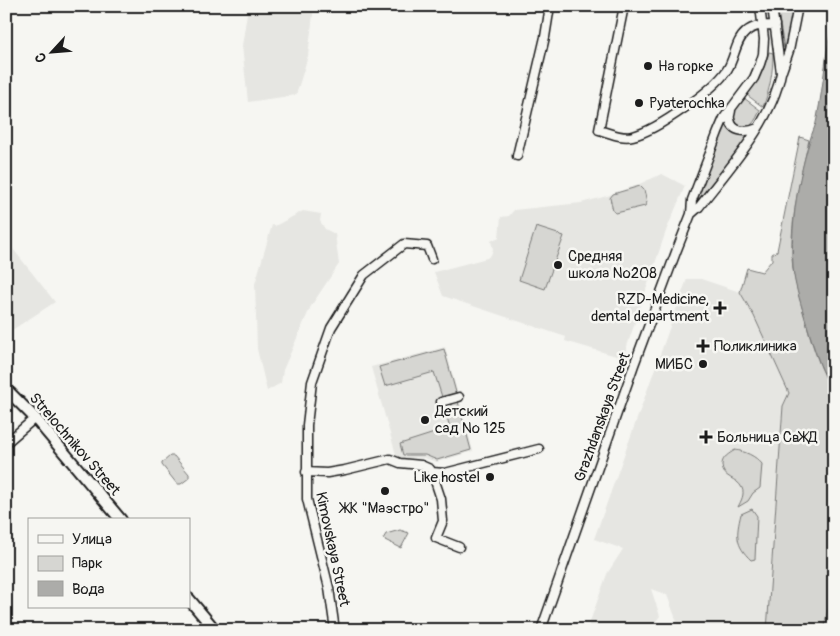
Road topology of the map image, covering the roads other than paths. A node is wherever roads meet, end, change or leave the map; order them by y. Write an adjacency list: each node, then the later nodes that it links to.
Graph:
1 (550, 6): 11 (street)
2 (624, 6): 7 (street)
3 (760, 6): 7 (street, Grazhdanskaya Street)
4 (772, 6): 6 (street, Grazhdanskaya Street)
5 (798, 6): 8 (street)
6 (775, 24): 7 (street); 8 (street, Grazhdanskaya Street)
7 (762, 26): 9 (street, Grazhdanskaya Street)
8 (781, 73): 10 (street, Grazhdanskaya Street)
9 (731, 108): 10 (street); 12 (street, Grazhdanskaya Street)
10 (758, 128): 12 (street, Grazhdanskaya Street)
11 (517, 156)
12 (691, 214): 27 (street, Grazhdanskaya Street)
13 (432, 259): 20 (street, Kimovskaya Street)
14 (6, 389): 17 (main road, Strelochnikov Street)
15 (458, 397): 16 (street)
16 (441, 402)
17 (35, 418): 18 (street); 22 (main road, Strelochnikov Street)
18 (6, 443)
19 (539, 449): 21 (street)
20 (306, 472): 21 (street); 26 (street, Kimovskaya Street)
21 (432, 472): 23 (street)
22 (119, 518)
23 (459, 547)
24 (190, 600): 25 (main road)
25 (215, 630)
26 (335, 630)
27 (541, 630)

